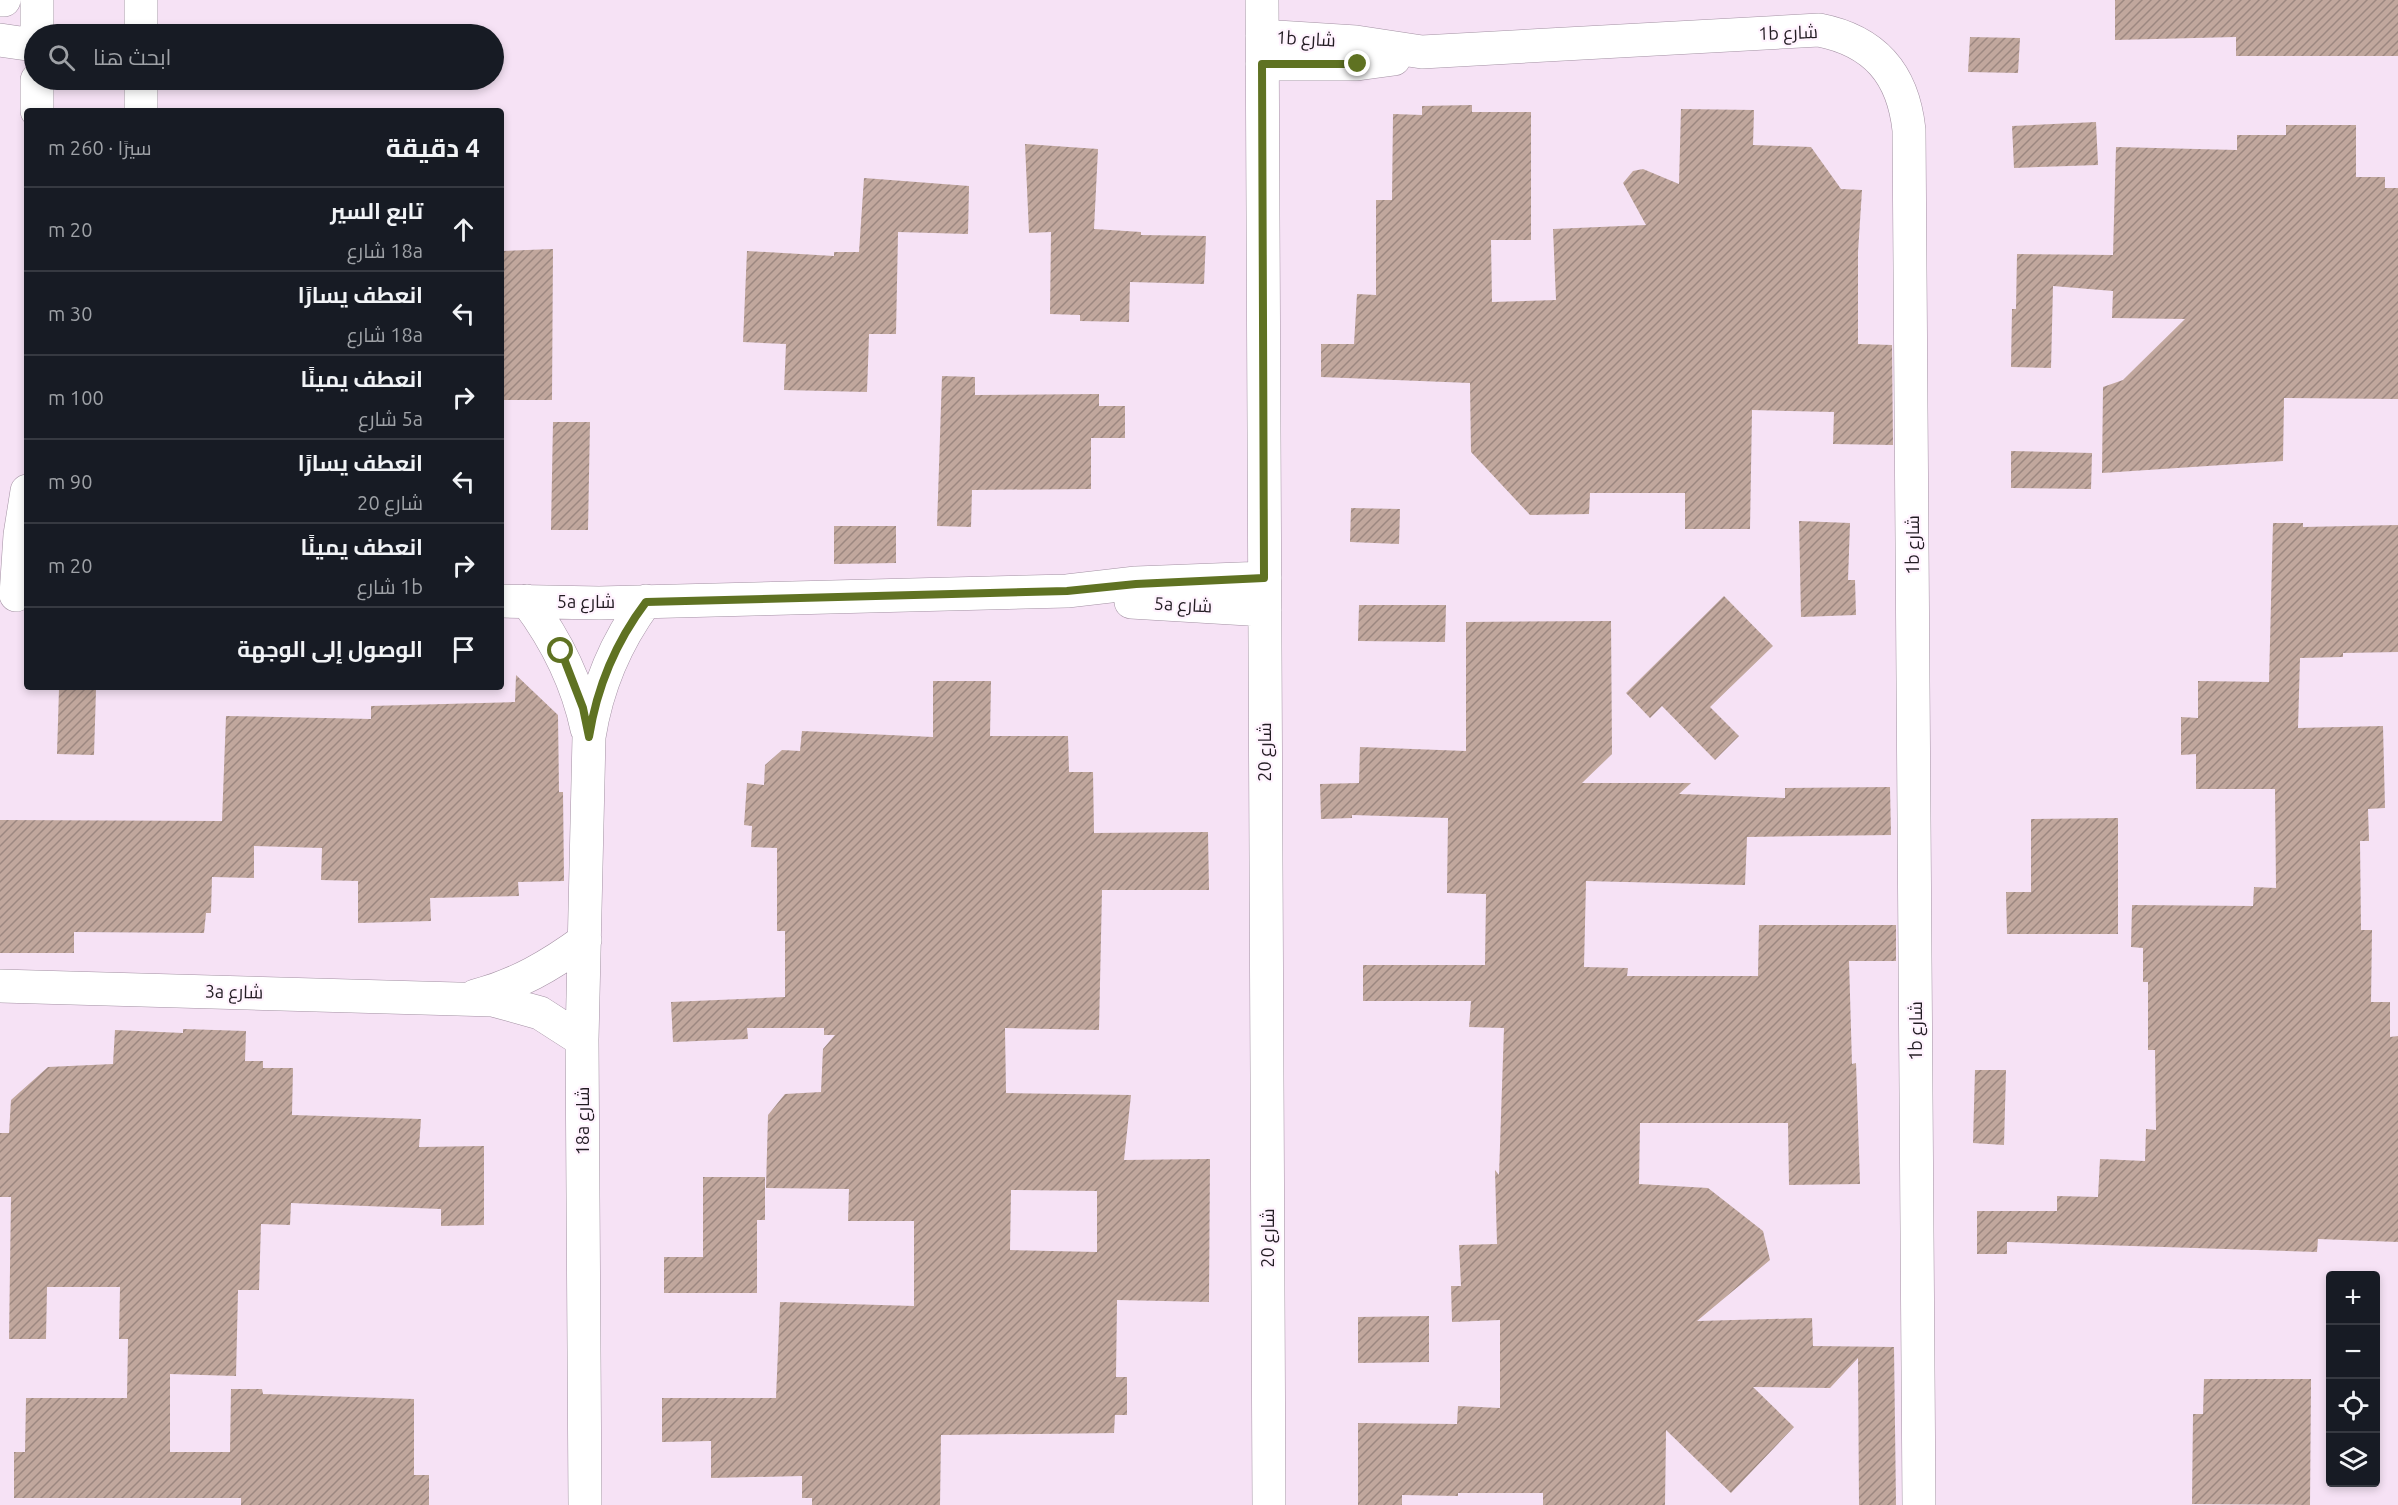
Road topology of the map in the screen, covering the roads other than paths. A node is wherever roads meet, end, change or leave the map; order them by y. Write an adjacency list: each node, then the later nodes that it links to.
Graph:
1 (37, 0): 4 (street)
2 (141, 0): 5 (street)
3 (1262, 0): 8 (street, شارع 20)
4 (37, 24)
5 (141, 24)
6 (0, 40): 7 (street)
7 (24, 44)
8 (1262, 50): 14 (street, شارع 20); 27 (street, 1b شارع)
9 (37, 90): 11 (street)
10 (141, 90): 12 (street)
11 (37, 108)
12 (141, 108)
13 (24, 509): 16 (street)
14 (1264, 578): 15 (street, 5a شارع); 19 (street, شارع 20)
15 (1067, 591): 18 (street, 5a شارع); 19 (street, 5a شارع)
16 (14, 595)
17 (514, 601): 18 (street, 5a شارع); 20 (street, 18a شارع)
18 (646, 602): 20 (street, 18a شارع)
19 (1265, 610): 26 (street, شارع 20)
20 (589, 737): 21 (street, 18a شارع)
21 (585, 940): 23 (street, 3a شارع); 24 (street, 18a شارع)
22 (0, 986): 23 (street, 3a شارع)
23 (468, 998): 24 (street, 3a شارع)
24 (582, 1040): 25 (street, 18a شارع)
25 (585, 1505)
26 (1269, 1505)
27 (1919, 1505)

